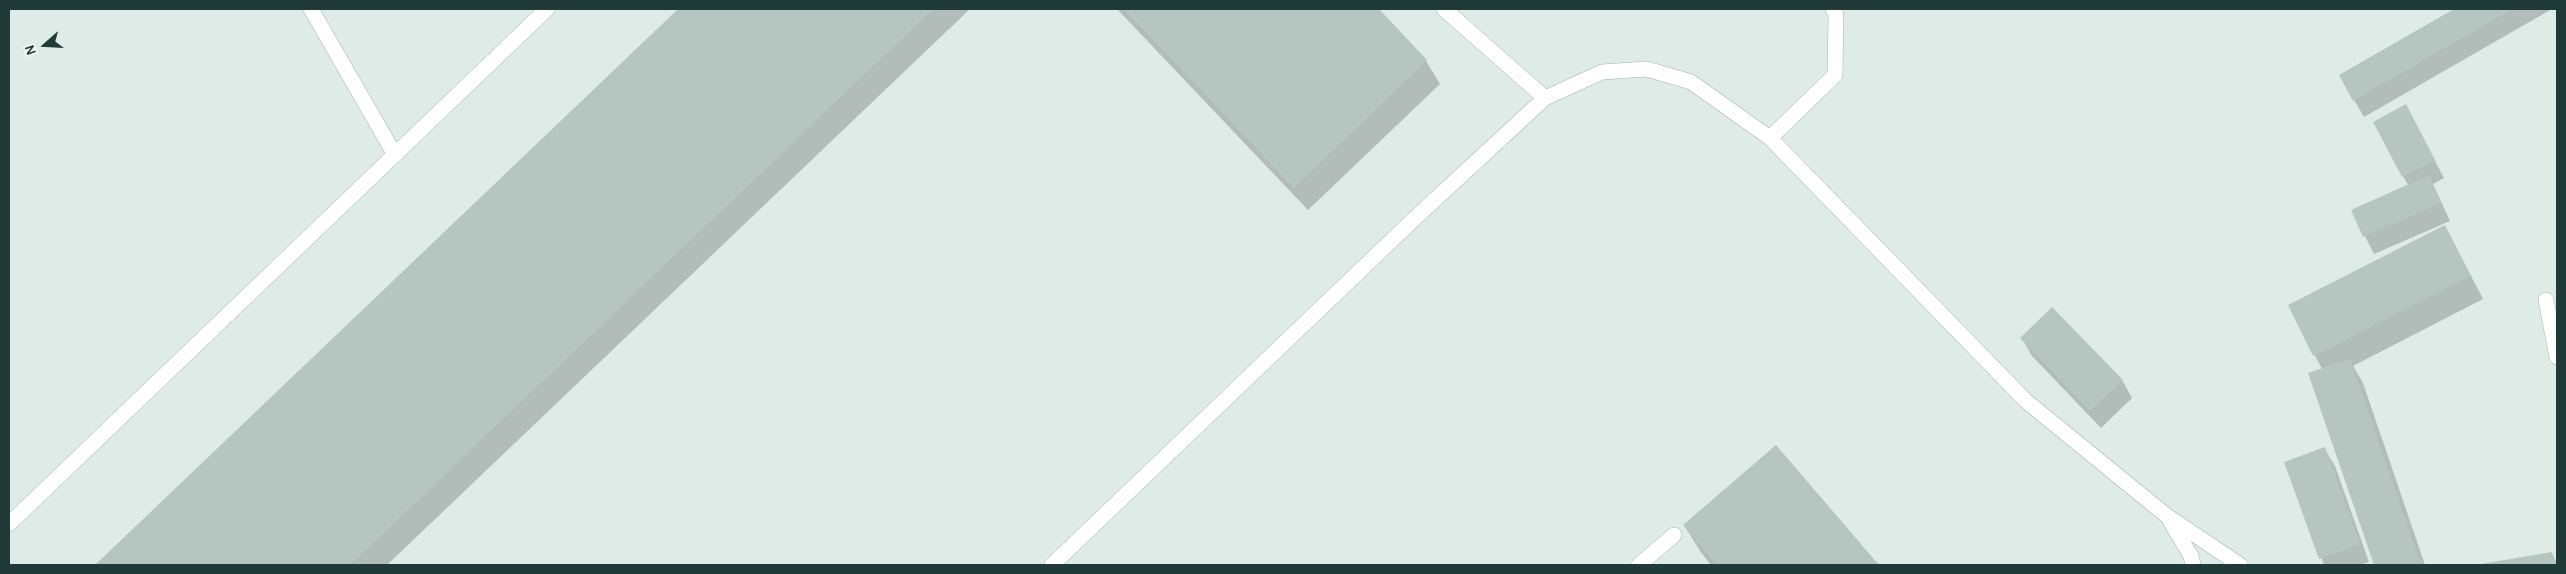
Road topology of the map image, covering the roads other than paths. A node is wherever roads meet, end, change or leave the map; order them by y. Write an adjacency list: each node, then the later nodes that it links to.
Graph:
1 (311, 9): 7 (street)
2 (547, 9): 7 (street)
3 (1444, 9): 5 (street)
4 (1833, 9): 6 (street)
5 (1545, 98): 6 (street); 13 (street)
6 (1770, 138): 10 (street)
7 (395, 155): 11 (street)
8 (2546, 300): 9 (street)
9 (2557, 357)
10 (2167, 516): 15 (street); 16 (street)
11 (9, 524)
12 (1674, 535): 14 (street)
13 (1052, 565)
14 (1639, 565)
15 (2193, 565)
16 (2240, 565)

